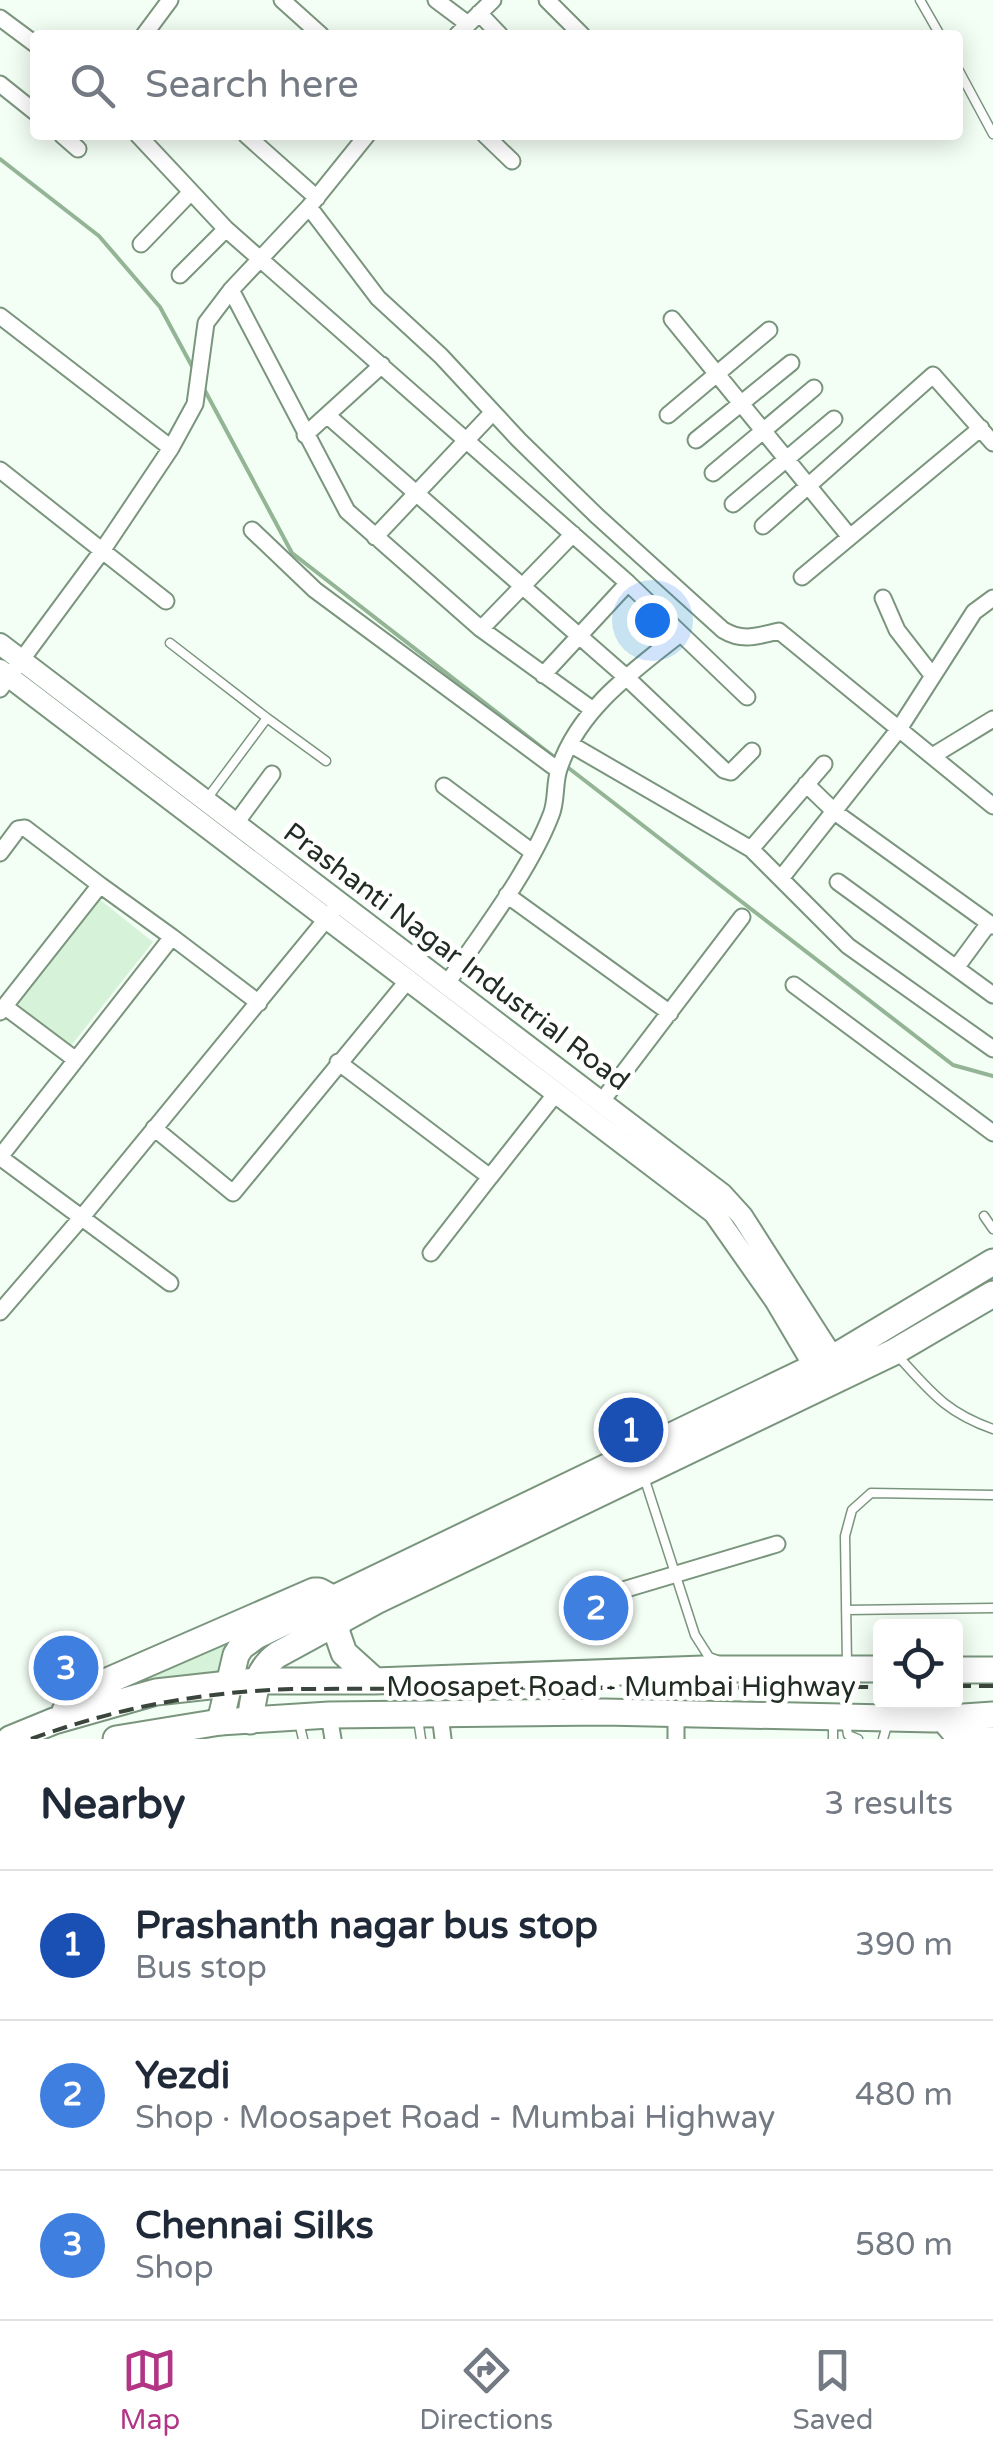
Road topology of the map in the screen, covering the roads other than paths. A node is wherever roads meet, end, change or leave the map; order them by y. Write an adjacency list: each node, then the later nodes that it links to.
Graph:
1 (168, 0): 9 (street)
2 (282, 0): 10 (street)
3 (436, 0): 8 (street)
4 (493, 0): 8 (street)
5 (547, 0): 11 (street)
6 (920, 0): 12 (lane)
7 (0, 18): 13 (street)
8 (468, 24)
9 (147, 30)
10 (315, 30)
11 (577, 30)
12 (937, 30)
13 (30, 40)
14 (963, 77): 17 (lane)
15 (0, 84): 16 (street)
16 (30, 108)
17 (993, 134)
18 (68, 140): 23 (street)
19 (143, 140): 25 (street)
20 (251, 140): 26 (street)
21 (363, 140): 26 (street)
22 (490, 140): 24 (street)
23 (78, 149)
24 (512, 161)
25 (191, 192): 27 (street); 28 (street)
26 (313, 202): 29 (street); 40 (street)
27 (226, 228): 29 (street); 30 (street)
28 (141, 244)
29 (262, 259): 31 (street); 36 (street)
30 (180, 275)
31 (231, 290): 46 (street); 50 (street)
32 (0, 316): 50 (street)
33 (672, 319): 37 (street)
34 (768, 330): 37 (street)
35 (791, 363): 39 (street)
36 (382, 365): 42 (street); 48 (street)
37 (716, 374): 39 (street); 41 (street)
38 (814, 388): 45 (street)
39 (741, 404): 45 (street); 47 (street)
40 (493, 412): 48 (street); 82 (street)
41 (668, 415)
42 (328, 416): 46 (street); 55 (street)
43 (834, 419): 51 (street)
44 (981, 428): 49 (street); 54 (street); 61 (street)
45 (763, 430): 51 (street); 53 (street)
46 (305, 435): 60 (street)
47 (696, 440)
48 (468, 441): 55 (street); 59 (street)
49 (993, 443)
50 (171, 448): 62 (street)
51 (786, 459): 54 (street); 56 (street)
52 (0, 470): 62 (street)
53 (712, 473)
54 (808, 486): 57 (street); 61 (street)
55 (417, 496): 60 (street); 65 (street)
56 (734, 504)
57 (763, 526)
58 (252, 530): 88 (street)
59 (572, 534): 64 (street); 65 (street)
60 (375, 537): 69 (street)
61 (850, 537): 63 (street)
62 (102, 551): 68 (street); 74 (street)
63 (802, 577)
64 (628, 584): 70 (street); 71 (street)
65 (521, 588): 69 (street); 71 (street)
66 (884, 598): 77 (street)
67 (993, 598): 77 (street)
68 (166, 601)
69 (481, 629): 75 (street)
70 (680, 634): 76 (street); 78 (street)
71 (578, 638): 75 (street); 76 (street)
72 (170, 643): 80 (lane)
73 (0, 644): 74 (street, Prashanti Nagar Industrial Road)
74 (7, 674): 92 (street, Prashanti Nagar Industrial Road); 103 (street, Prashanti Nagar Industrial Road)
75 (543, 675): 79 (street)
76 (626, 676): 79 (street); 84 (street)
77 (932, 676): 82 (street)
78 (747, 697)
79 (594, 710): 83 (street)
80 (267, 718): 86 (lane); 92 (lane)
81 (993, 719): 85 (street)
82 (899, 729): 85 (street); 94 (street)
83 (570, 744): 88 (street); 96 (street)
84 (752, 751)
85 (934, 755): 93 (street)
86 (326, 761)
87 (824, 764): 90 (street)
88 (560, 768): 97 (street)
89 (272, 774): 95 (street)
90 (806, 784): 94 (street); 96 (street)
91 (444, 786): 97 (street)
92 (206, 800): 95 (street, Prashanti Nagar Industrial Road)
93 (993, 806)
94 (836, 812): 99 (street); 105 (street)
95 (236, 822): 103 (street, Prashanti Nagar Industrial Road)
96 (751, 849): 99 (street)
97 (532, 851): 102 (street)
98 (0, 853): 101 (street)
99 (782, 877): 115 (street)
100 (838, 882): 107 (street)
101 (100, 884): 106 (street); 113 (street)
102 (507, 895): 110 (street); 114 (street)
103 (333, 912): 108 (street, Prashanti Nagar Industrial Road); 110 (street, Prashanti Nagar Industrial Road); 112 (street)
104 (742, 917): 114 (street)
105 (991, 924): 107 (street)
106 (172, 937): 112 (street); 116 (street)
107 (956, 968): 111 (street)
108 (409, 979): 117 (street); 118 (street, Prashanti Nagar Industrial Road)
109 (794, 984): 121 (street)
110 (446, 985): 119 (street, Prashanti Nagar Industrial Road)
111 (993, 995)
112 (259, 1002): 120 (street)
113 (2, 1009): 116 (street)
114 (670, 1014): 119 (street)
115 (993, 1049)
116 (76, 1060): 122 (street)
117 (338, 1062): 120 (street); 123 (street)
118 (557, 1092): 123 (street); 133 (street, Prashanti Nagar Industrial Road)
119 (602, 1101): 133 (street, Prashanti Nagar Industrial Road)
120 (154, 1128): 125 (street)
121 (993, 1133)
122 (0, 1157): 125 (street)
123 (490, 1177): 127 (street)
124 (984, 1216): 126 (lane)
125 (82, 1217): 129 (street); 131 (street)
126 (993, 1230)
127 (432, 1254)
128 (993, 1262): 133 (main road)
129 (170, 1283)
130 (993, 1294): 132 (main road)
131 (0, 1311)
132 (894, 1352): 134 (lane); 135 (main road)
133 (823, 1362): 141 (main road)
134 (993, 1430)
135 (642, 1473): 138 (lane); 141 (main road)
136 (993, 1494): 142 (lane)
137 (777, 1544): 138 (street)
138 (674, 1575): 139 (street); 143 (lane)
139 (576, 1604)
140 (993, 1608): 142 (lane)
141 (335, 1609): 149 (main road); 150 (main road); 151 (main road); 154 (main road)
142 (846, 1610): 144 (lane)
143 (747, 1669): 144 (main road, Moosapet Road - Mumbai Highway); 145 (main road, Moosapet Road - Mumbai Highway)
144 (848, 1669): 146 (main road, Moosapet Road - Mumbai Highway)
145 (654, 1670): 149 (main road, Moosapet Road - Mumbai Highway); 156 (main road)
146 (873, 1670)
147 (963, 1670): 148 (main road)
148 (993, 1670)
149 (375, 1681): 150 (main road, Moosapet Road - Mumbai Highway)
150 (256, 1682): 151 (main road, Moosapet Road - Mumbai Highway); 153 (main road)
151 (227, 1685): 154 (main road, Moosapet Road - Mumbai Highway); 155 (main road)
152 (993, 1715): 157 (main road, Moosapet Road - Mumbai Highway)
153 (250, 1720): 155 (main road, Moosapet Road - Mumbai Highway); 160 (main road, Moosapet Road - Mumbai Highway)
154 (54, 1721): 165 (main road)
155 (220, 1722): 163 (main road, Moosapet Road - Mumbai Highway)
156 (668, 1722): 159 (main road, Moosapet Road - Mumbai Highway); 161 (main road, Moosapet Road - Mumbai Highway)
157 (934, 1725): 162 (main road, Moosapet Road - Mumbai Highway); 164 (street)
158 (331, 1727): 159 (main road, Moosapet Road - Mumbai Highway); 160 (main road, Moosapet Road - Mumbai Highway)
159 (430, 1727)
160 (300, 1728)
161 (843, 1728): 162 (main road, Moosapet Road - Mumbai Highway)
162 (886, 1729)
163 (181, 1733): 166 (main road, Moosapet Road - Mumbai Highway)
164 (993, 1735)
165 (10, 1739)
166 (116, 1739)

